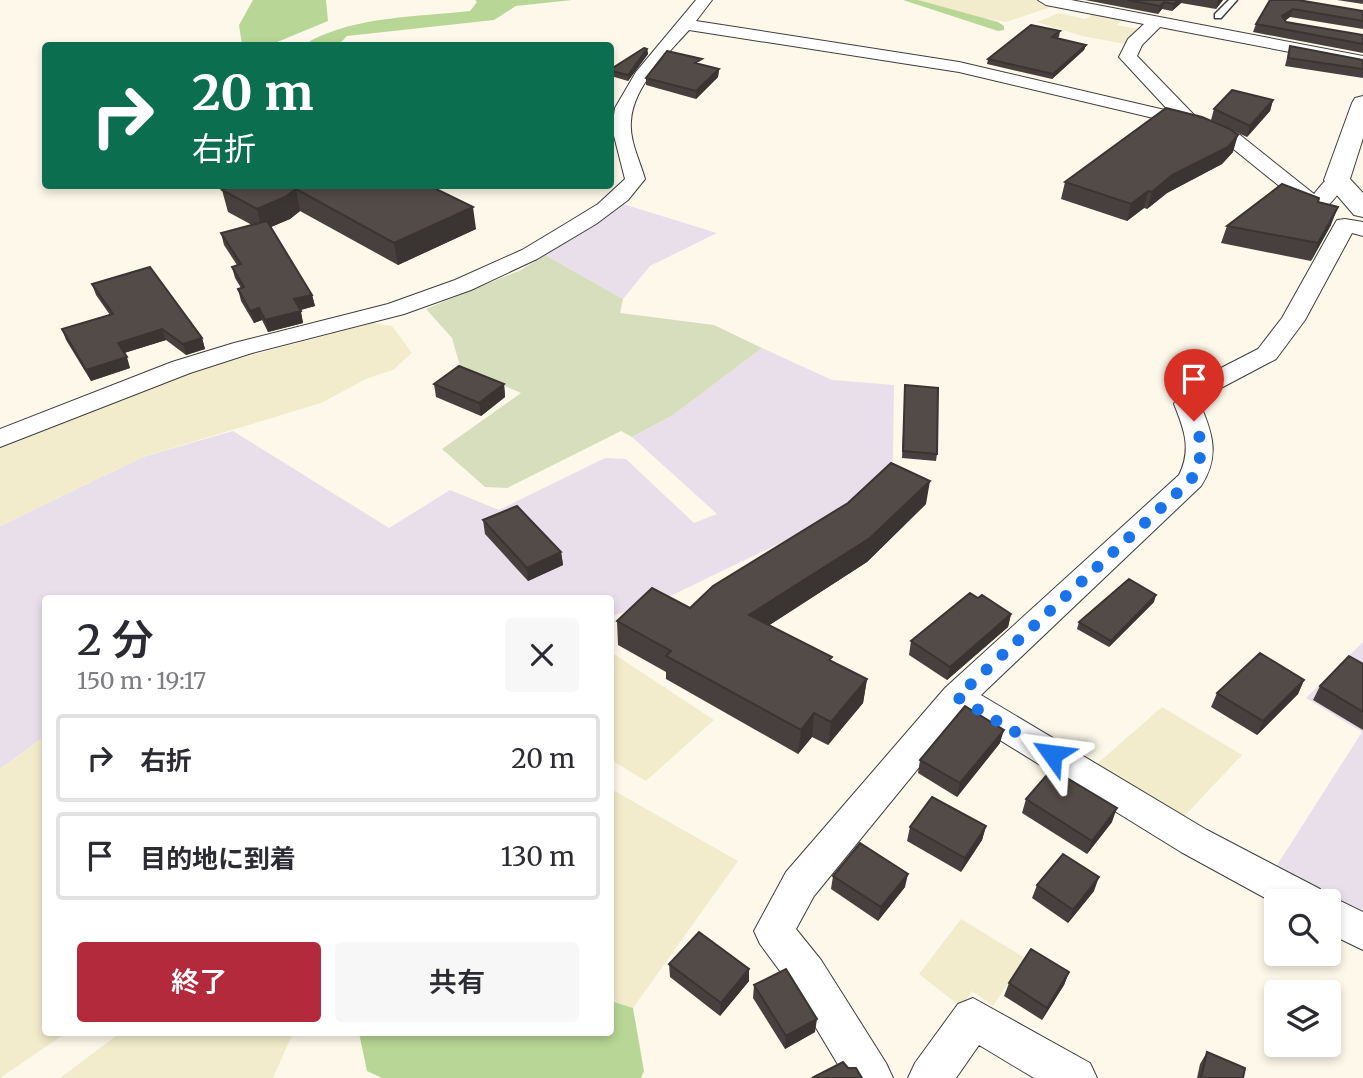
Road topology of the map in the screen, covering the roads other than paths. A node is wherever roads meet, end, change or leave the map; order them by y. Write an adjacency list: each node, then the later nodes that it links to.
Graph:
1 (704, 0): 6 (street)
2 (1046, 0): 5 (street)
3 (1233, 0): 4 (lane)
4 (1218, 16)
5 (1155, 22): 7 (street); 9 (street)
6 (684, 24): 9 (street); 10 (street)
7 (1363, 61)
8 (1363, 103): 11 (street)
9 (1189, 121): 12 (street)
10 (620, 151): 14 (street)
11 (1337, 180): 12 (street); 13 (street)
12 (1316, 206): 13 (street)
13 (1357, 221): 15 (street)
14 (0, 439)
15 (957, 697): 16 (street); 19 (street)
16 (1284, 889)
17 (1341, 920): 18 (street)
18 (1363, 932)
19 (871, 1078)
20 (930, 1078): 21 (street)
21 (1075, 1078)

